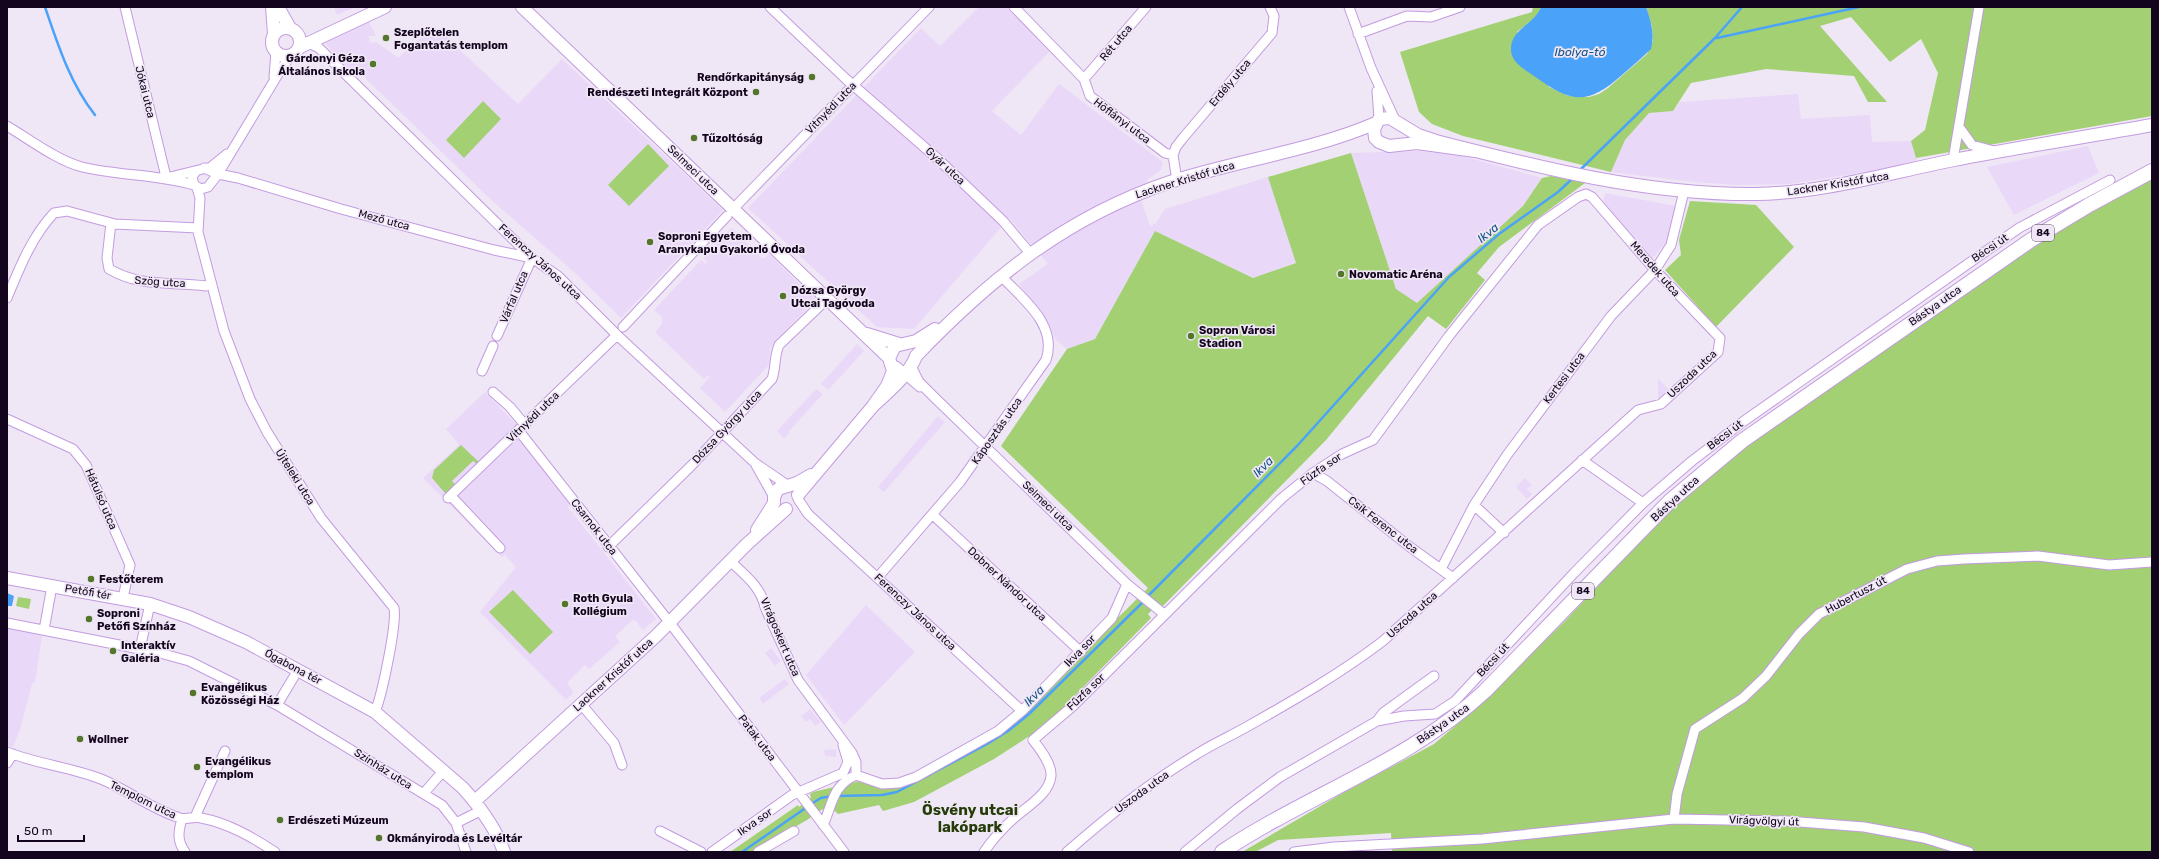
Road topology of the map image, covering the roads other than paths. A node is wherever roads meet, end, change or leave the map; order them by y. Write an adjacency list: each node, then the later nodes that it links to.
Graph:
1 (125, 7): 41 (street, Jókai utca)
2 (272, 7): 17 (street)
3 (278, 7): 16 (street)
4 (385, 7): 15 (street)
5 (522, 7): 49 (street, Selmeci utca)
6 (770, 7): 24 (street, Gyár utca)
7 (929, 7): 24 (street, Vitnyédi utca)
8 (1014, 7): 22 (street, Höflányi utca)
9 (1146, 7): 22 (street, Rét utca)
10 (1270, 7): 36 (street, Erdély utca)
11 (1349, 7): 18 (street)
12 (1460, 7): 14 (street)
13 (1979, 7): 29 (street)
14 (1406, 11): 18 (street)
15 (338, 29): 16 (street); 19 (street)
16 (294, 31): 17 (street); 19 (street)
17 (274, 34): 20 (street)
18 (1358, 34): 21 (street)
19 (300, 49): 20 (street); 23 (street); 53 (street, Ferenczy János utca)
20 (276, 52): 23 (street)
21 (1370, 68): 25 (street); 26 (street)
22 (1084, 78): 36 (street, Höflányi utca)
23 (273, 83): 33 (street)
24 (853, 86): 49 (street, Vitnyédi utca); 52 (street, Gyár utca)
25 (1378, 121): 26 (street, Lackner Kristóf utca); 30 (street); 31 (street, Lackner Kristóf utca)
26 (1397, 122): 32 (street); 34 (street, Lackner Kristóf utca)
27 (2152, 125): 35 (street, Lackner Kristóf utca)
28 (7, 126): 41 (street)
29 (1959, 127): 35 (street); 37 (street)
30 (1376, 138): 31 (street, Lackner Kristóf utca); 32 (street, Lackner Kristóf utca)
31 (1333, 139): 45 (street, Lackner Kristóf utca)
32 (1395, 144): 34 (street, Lackner Kristóf utca)
33 (232, 149): 38 (street); 39 (street)
34 (1475, 151): 47 (street, Lackner Kristóf utca)
35 (2001, 151): 37 (street, Lackner Kristóf utca)
36 (1173, 155): 45 (street)
37 (1953, 160): 47 (street, Lackner Kristóf utca)
38 (226, 162): 42 (street); 44 (street)
39 (203, 170): 41 (street); 44 (street); 46 (street, Újteleki utca)
40 (2152, 171): 142 (main road, Bástya utca / 84)
41 (166, 177): 46 (street)
42 (238, 178): 44 (street, Mező utca); 53 (street, Mező utca)
43 (2110, 180): 82 (street, Bécsi út)
44 (212, 181): 46 (street, Mező utca); 51 (street, Újteleki utca)
45 (1176, 181): 52 (street, Lackner Kristóf utca)
46 (196, 186): 51 (street, Újteleki utca)
47 (1684, 191): 54 (street, Kertesi utca)
48 (1592, 197): 54 (street, Meredek utca); 78 (street, Fűzfa sor)
49 (730, 212): 58 (street, Selmeci utca); 60 (street, Vitnyédi utca)
50 (111, 223): 51 (street); 56 (street, Szög utca); 57 (street)
51 (198, 228): 56 (street, Újteleki utca)
52 (1030, 253): 55 (street, Lackner Kristóf utca)
53 (532, 258): 62 (street, Ferenczy János utca); 63 (street, Várfal utca)
54 (1655, 270): 64 (street, Meredek utca); 83 (street, Kertesi utca)
55 (1001, 276): 59 (street, Lackner Kristóf utca); 74 (street, Káposztás utca)
56 (211, 284): 110 (street, Újteleki utca)
57 (7, 298)
58 (828, 299): 61 (street, Selmeci utca); 73 (street, Dózsa György utca)
59 (953, 317): 65 (street, Lackner Kristóf utca); 67 (street, Lackner Kristóf utca)
60 (623, 326)
61 (864, 333): 65 (street, Selmeci utca); 67 (street, Selmeci utca)
62 (617, 335): 72 (street, Vitnyédi utca); 73 (street, Ferenczy János utca)
63 (497, 336)
64 (1720, 338): 75 (street, Uszoda utca)
65 (903, 343): 67 (street, Lackner Kristóf utca); 67 (street)
66 (493, 346): 68 (street)
67 (901, 363): 70 (street, Lackner Kristóf utca); 70 (street, Lackner Kristóf utca); 74 (street, Selmeci utca)
68 (482, 371)
69 (493, 392): 72 (street, Csarnok utca)
70 (873, 406): 76 (street, Lackner Kristóf utca)
71 (7, 419): 97 (street, Hátulsó utca)
72 (522, 428): 87 (street, Csarnok utca); 88 (street, Vitnyédi utca)
73 (722, 433): 77 (street, Ferenczy János utca); 87 (street, Dózsa György utca)
74 (986, 447): 84 (street, Káposztás utca); 95 (street, Selmeci utca)
75 (1582, 460): 82 (street); 85 (street, Uszoda utca)
76 (825, 461): 79 (street, Lackner Kristóf utca); 81 (street, Lackner Kristóf utca)
77 (755, 463): 79 (street, Ferenczy János utca); 80 (street, Ferenczy János utca)
78 (1313, 472): 91 (street, Csík Ferenc utca); 99 (street, Fűzfa sor)
79 (789, 485): 80 (street, Lackner Kristóf utca); 81 (street)
80 (774, 500): 81 (street); 86 (street, Lackner Kristóf utca)
81 (793, 503): 86 (street, Lackner Kristóf utca); 92 (street, Ferenczy János utca)
82 (1643, 503): 111 (street, Bécsi út)
83 (1474, 505): 85 (street); 91 (street, Kertesi utca)
84 (933, 516): 92 (street, Káposztás utca); 104 (street, Dobner Nándor utca)
85 (1504, 533): 94 (street, Uszoda utca)
86 (747, 544): 89 (street, Lackner Kristóf utca)
87 (608, 547): 101 (street, Csarnok utca)
88 (500, 548)
89 (730, 561): 101 (street, Lackner Kristóf utca); 112 (street, Virágoskert utca)
90 (2152, 562): 125 (street, Hubertusz út)
91 (1441, 569): 94 (street, Csík Ferenc utca)
92 (878, 577): 109 (street, Ferenczy János utca)
93 (7, 578): 96 (street, Petőfi tér)
94 (1453, 578): 140 (street, Uszoda utca)
95 (1127, 584): 99 (street, Selmeci utca); 104 (street, Ikva sor)
96 (52, 586): 97 (street, Petőfi tér); 102 (street, Petőfi tér)
97 (123, 598): 98 (street, Ógabona tér)
98 (150, 604): 103 (street); 105 (street, Ógabona tér)
99 (1164, 614): 139 (street, Fűzfa sor)
100 (7, 622): 102 (street)
101 (670, 623): 107 (street, Lackner Kristóf utca); 119 (street, Patak utca)
102 (44, 630): 103 (street, Színház utca)
103 (140, 649): 108 (street, Színház utca)
104 (1080, 652): 109 (street, Ikva sor)
105 (298, 670): 108 (street); 110 (street, Ógabona tér)
106 (1434, 676): 111 (street, Bécsi út)
107 (581, 704): 116 (street); 121 (street, Lackner Kristóf utca)
108 (277, 705): 120 (street, Színház utca)
109 (1022, 711): 118 (street)
110 (375, 712): 117 (street, Ógabona tér)
111 (1377, 721): 141 (street, Bécsi út)
112 (840, 736): 118 (street, Virágoskert utca); 119 (street, Virágoskert utca)
113 (225, 751): 123 (street)
114 (10, 753): 115 (street); 124 (street, Templom utca)
115 (7, 763)
116 (622, 766)
117 (444, 770): 120 (street); 121 (street, Ógabona tér)
118 (856, 775): 127 (street)
119 (798, 792): 127 (street, Patak utca); 136 (street, Ikva sor)
120 (424, 793): 126 (street, Színház utca)
121 (475, 800): 134 (street, Ógabona tér)
122 (476, 813): 126 (street)
123 (195, 817): 124 (street, Templom utca); 132 (street, Templom utca)
124 (182, 819): 131 (street)
125 (1674, 819): 130 (street, Virágvölgyi út); 144 (street, Virágvölgyi út)
126 (456, 823): 133 (street, Színház utca)
127 (823, 825): 138 (street, Patak utca)
128 (660, 831): 135 (street)
129 (794, 831): 137 (street)
130 (1380, 848): 143 (street, Virágvölgyi út)
131 (185, 852)
132 (275, 852)
133 (466, 852)
134 (504, 852)
135 (701, 852)
136 (712, 852)
137 (758, 852)
138 (844, 852)
139 (984, 852)
140 (1067, 852)
141 (1185, 852)
142 (1222, 852)
143 (1294, 852)
144 (1969, 852)

